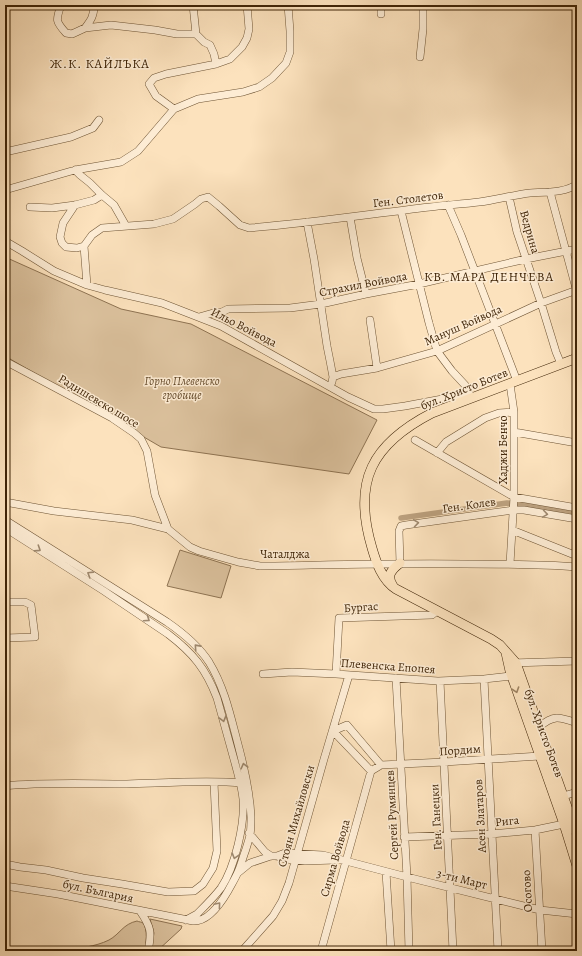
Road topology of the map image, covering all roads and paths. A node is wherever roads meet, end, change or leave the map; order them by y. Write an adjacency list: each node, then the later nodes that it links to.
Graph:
1 (62, 5): 9 (street)
2 (94, 5): 9 (street)
3 (193, 5): 10 (street)
4 (247, 5): 12 (street)
5 (288, 5): 13 (street)
6 (381, 5): 8 (street)
7 (423, 5): 11 (street)
8 (381, 14)
9 (85, 28): 10 (street)
10 (196, 34): 12 (street)
11 (420, 57)
12 (216, 64): 13 (street)
13 (174, 109): 16 (street)
14 (98, 120): 15 (street)
15 (5, 152)
16 (75, 170): 18 (street); 20 (street)
17 (577, 184): 19 (street, Ген. Столетов)
18 (5, 190)
19 (550, 192): 21 (street, Ген. Столетов); 32 (street)
20 (102, 195): 22 (street); 28 (street)
21 (509, 197): 23 (street, Ген. Столетов); 33 (street, Ведрина)
22 (75, 205): 24 (street); 30 (street)
23 (448, 205): 25 (street, Ген. Столетов); 34 (street, Хаджи Бенчо)
24 (30, 207)
25 (401, 211): 26 (street, Ген. Столетов); 35 (street)
26 (350, 218): 27 (street, Ген. Столетов); 38 (street)
27 (307, 222): 28 (street, Ген. Столетов); 40 (street)
28 (126, 226): 30 (street)
29 (5, 241): 36 (street, Ильо Войвода)
30 (84, 246): 36 (street)
31 (577, 249): 32 (street, Страхил Войвода)
32 (566, 251): 33 (street, Страхил Войвода); 37 (street)
33 (526, 259): 34 (street, Страхил Войвода); 39 (street, Ведрина)
34 (475, 270): 35 (street, Страхил Войвода); 43 (street, Хаджи Бенчо)
35 (419, 284): 38 (street, Страхил Войвода); 44 (street)
36 (87, 285): 41 (street, Ильо Войвода)
37 (577, 291): 39 (street, Мануш Войвода)
38 (366, 294): 40 (street, Страхил Войвода)
39 (541, 303): 43 (street, Мануш Войвода); 47 (street, Ведрина)
40 (321, 304): 41 (street, Страхил Войвода); 49 (street)
41 (199, 317): 51 (street, Ильо Войвода)
42 (370, 320): 48 (street)
43 (495, 324): 44 (street, Мануш Войвода); 50 (street, Хаджи Бенчо)
44 (437, 351): 48 (street, Мануш Войвода); 52 (street)
45 (577, 358): 47 (main road, бул. Христо Ботев)
46 (5, 360): 64 (street, Радишевско шосе)
47 (560, 364): 50 (main road, бул. Христо Ботев)
48 (377, 368): 49 (street, Мануш Войвода)
49 (333, 378): 51 (street)
50 (514, 382): 52 (main road, бул. Христо Ботев); 53 (street, Хаджи Бенчо)
51 (332, 387): 52 (street, Ильо Войвода)
52 (471, 395): 68 (main road, бул. Христо Ботев)
53 (514, 412): 54 (street, Хаджи Бенчо); 57 (street)
54 (514, 432): 56 (street); 59 (street, Хаджи Бенчо)
55 (415, 440): 57 (street)
56 (577, 443)
57 (436, 453): 59 (street)
58 (5, 502): 64 (street, Чаталджа)
59 (514, 503): 60 (street, Ген. Колев); 61 (street, Ген. Колев, one-way to 61); 65 (street, Хаджи Бенчо); 67 (street, Ген. Колев, one-way to 59)
60 (577, 508)
61 (577, 519)
62 (5, 520): 96 (street, one-way to 62)
63 (5, 528): 95 (street, one-way to 95)
64 (168, 529): 68 (street, Чаталджа)
65 (512, 530): 66 (street); 69 (street, Хаджи Бенчо)
66 (577, 556)
67 (400, 563): 68 (street, Чаталджа); 69 (street, Чаталджа); 71 (main road)
68 (378, 564): 71 (main road, бул. Христо Ботев)
69 (510, 564): 70 (street, Чаталджа)
70 (577, 567)
71 (396, 589): 73 (main road, бул. Христо Ботев)
72 (5, 602): 74 (street)
73 (437, 611): 76 (main road, бул. Христо Ботев); 78 (street, Бургас)
74 (5, 638)
75 (577, 661): 76 (street)
76 (512, 663): 80 (main road, бул. Христо Ботев); 84 (main road, бул. Христо Ботев)
77 (263, 674): 78 (street, Плевенска Епопея)
78 (336, 674): 79 (street, Плевенска Епопея)
79 (349, 675): 81 (street, Плевенска Епопея); 87 (street, Стоян Михайловски)
80 (511, 676): 82 (street, Плевенска Епопея); 84 (main road, бул. Христо Ботев, one-way to 84)
81 (396, 678): 83 (street, Плевенска Епопея); 92 (street, Сергей Румянцев)
82 (484, 679): 83 (street, Плевенска Епопея); 89 (street, Асен Златаров)
83 (440, 681): 90 (street, Ген. Ганецки)
84 (529, 713): 86 (main road, бул. Христо Ботев); 88 (main road, бул. Христо Ботев)
85 (577, 724): 86 (street)
86 (539, 727): 99 (main road, бул. Христо Ботев)
87 (333, 731): 91 (street); 93 (street); 108 (street, Стоян Михайловски)
88 (540, 756): 89 (street, Пордим); 100 (main road, бул. Христо Ботев)
89 (488, 759): 90 (street, Пордим); 103 (street, Асен Златаров)
90 (444, 762): 92 (street, Пордим); 105 (street, Ген. Ганецки)
91 (381, 765): 92 (street, Пордим); 93 (street)
92 (400, 765): 107 (street, Сергей Румянцев)
93 (371, 771): 110 (street, Сирма Войвода)
94 (214, 782): 95 (street); 97 (street); 112 (street)
95 (240, 783): 96 (street); 101 (street)
96 (248, 783): 104 (street)
97 (5, 786)
98 (577, 792): 99 (street)
99 (563, 796): 100 (main road, бул. Христо Ботев)
100 (570, 819): 102 (street, Рига); 106 (main road, бул. Христо Ботев); 113 (main road, бул. Христо Ботев)
101 (242, 822): 104 (street); 118 (street, one-way to 118)
102 (535, 830): 103 (street, Рига); 121 (street, Осогово)
103 (492, 834): 105 (street, Рига); 120 (street, Асен Златаров)
104 (250, 835): 109 (street); 114 (street)
105 (448, 836): 107 (street, Рига); 119 (street, Ген. Ганецки)
106 (577, 836)
107 (404, 837): 116 (street, Сергей Румянцев)
108 (298, 853): 109 (street, 3-ти Март); 110 (street, 3-ти Март); 111 (street, Стоян Михайловски)
109 (274, 856): 111 (street, 3-ти Март); 114 (street)
110 (344, 860): 111 (street, 3-ти Март); 115 (street, 3-ти Март); 127 (street, Сирма Войвода)
111 (295, 861): 126 (street, Стоян Михайловски)
112 (5, 864)
113 (577, 866)
114 (238, 872): 118 (street); 124 (street, бул. България, one-way to 114)
115 (386, 872): 116 (street, 3-ти Март); 128 (street, Сергей Румянцев)
116 (407, 877): 119 (street, 3-ти Март); 129 (street, Сергей Румянцев)
117 (5, 886): 122 (street, бул. България)
118 (221, 888): 124 (street)
119 (450, 888): 120 (street, 3-ти Март); 130 (street, Ген. Ганецки)
120 (496, 899): 121 (street, 3-ти Март); 131 (street, Асен Златаров)
121 (540, 910): 123 (street, 3-ти Март); 132 (street, Осогово)
122 (140, 911): 124 (street, бул. България); 125 (street)
123 (577, 914)
124 (186, 920)
125 (148, 951)
126 (242, 951)
127 (321, 951)
128 (391, 951)
129 (409, 951)
130 (453, 951)
131 (498, 951)
132 (542, 951)

